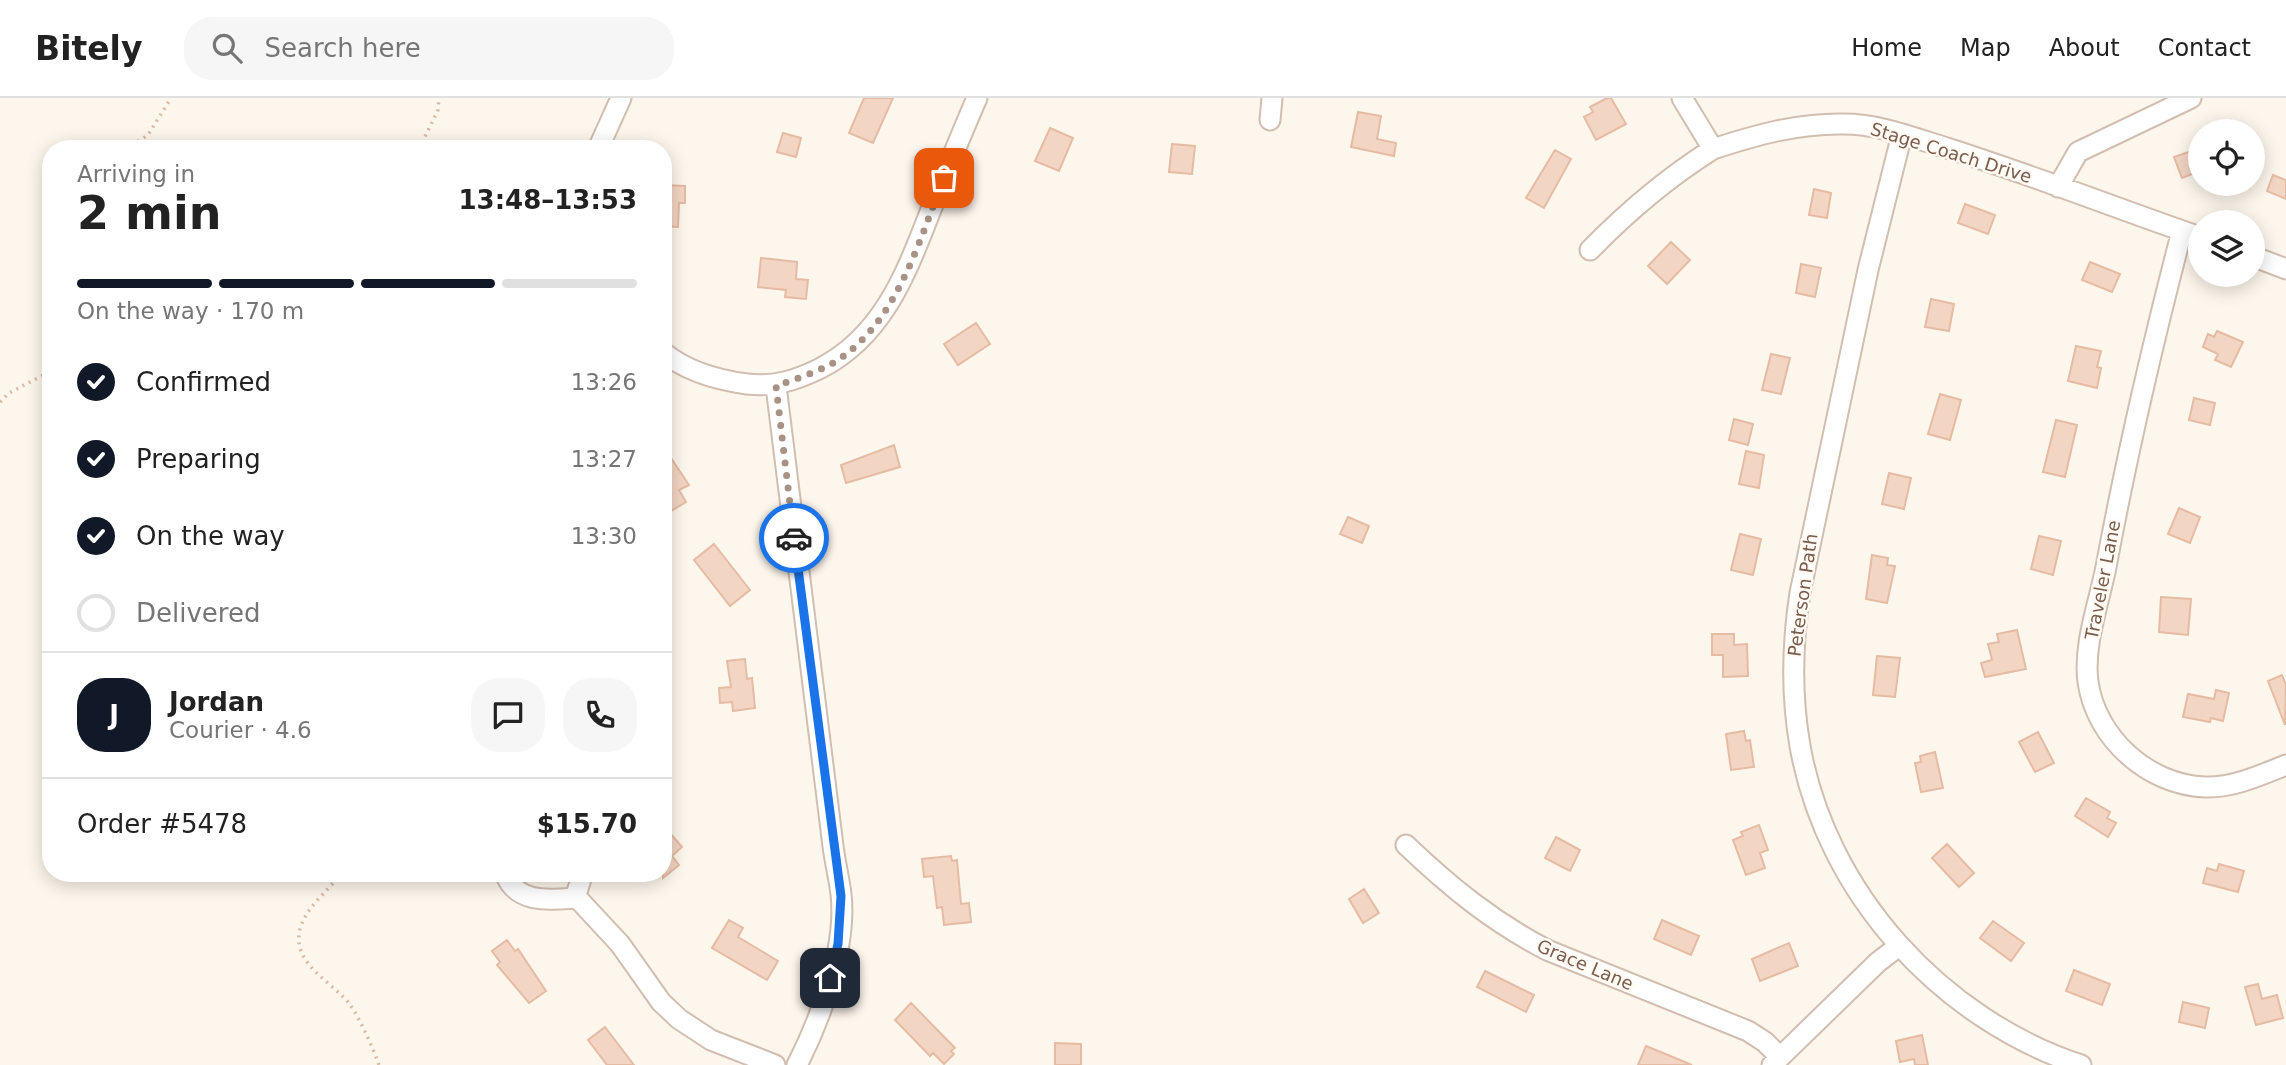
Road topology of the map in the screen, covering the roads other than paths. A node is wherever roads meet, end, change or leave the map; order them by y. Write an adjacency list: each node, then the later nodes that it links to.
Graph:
1 (621, 98): 8 (street)
2 (977, 98): 17 (street)
3 (1272, 98): 6 (street)
4 (1682, 98): 9 (street)
5 (2191, 98): 10 (street)
6 (1270, 120)
7 (1902, 134): 9 (street, Stage Coach Drive); 10 (street, Stage Coach Drive); 23 (street, Peterson Path)
8 (602, 140)
9 (1713, 149): 13 (street, Stage Coach Drive)
10 (2057, 187): 11 (street, Stage Coach Drive)
11 (2188, 233)
12 (2188, 244): 18 (street, Traveler Lane)
13 (1590, 250)
14 (2265, 261): 15 (street)
15 (2286, 270)
16 (672, 358): 17 (street)
17 (776, 386): 26 (street)
18 (2286, 765)
19 (1406, 845): 24 (street, Grace Lane)
20 (512, 882): 22 (street)
21 (580, 882): 22 (street)
22 (575, 898): 25 (street)
23 (1899, 946): 24 (street); 27 (street, Peterson Path)
24 (1776, 1061)
25 (775, 1065)
26 (797, 1065)
27 (2081, 1065)

